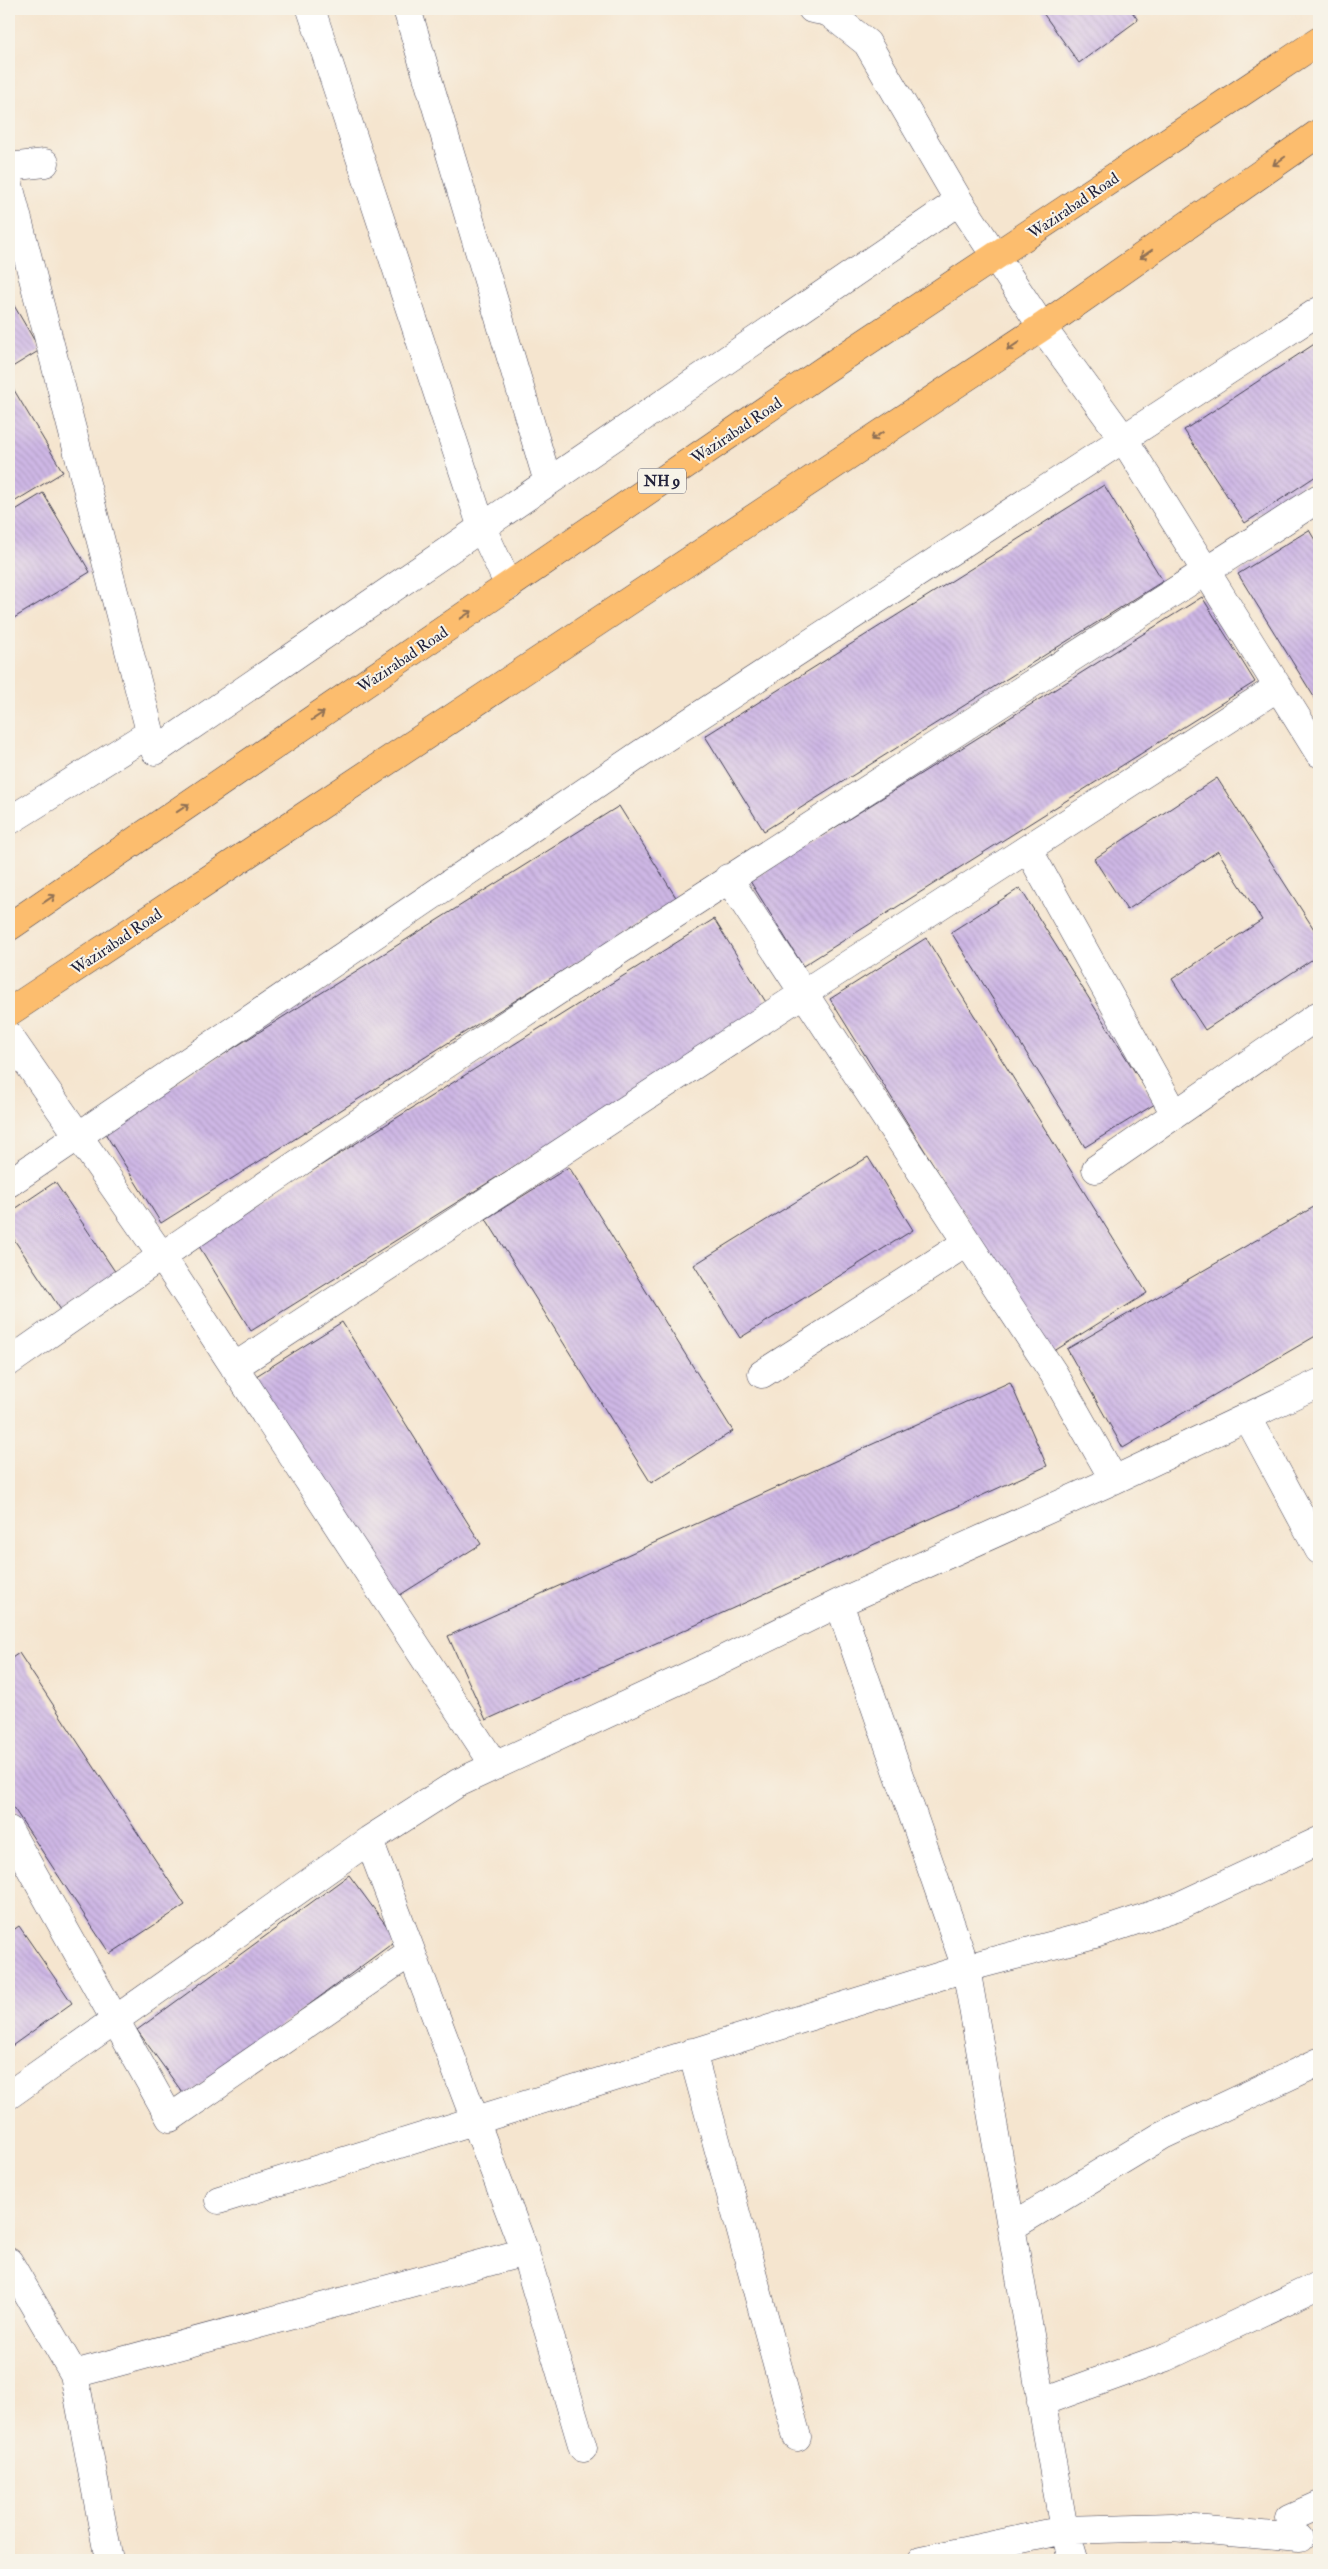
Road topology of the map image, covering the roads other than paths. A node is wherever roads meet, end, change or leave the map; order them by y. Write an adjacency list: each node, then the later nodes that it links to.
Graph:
1 (312, 9): 16 (street)
2 (407, 9): 14 (street)
3 (812, 9): 9 (street)
4 (1319, 41): 10 (highway, Wazirabad Road / NH 9)
5 (1319, 133): 12 (highway, Wazirabad Road, one-way to 12)
6 (45, 163): 7 (street)
7 (9, 168)
8 (9, 185): 20 (street)
9 (959, 201): 10 (street); 14 (street)
10 (998, 256): 12 (street); 18 (highway, Wazirabad Road / NH 9)
11 (1319, 311): 13 (street)
12 (1042, 327): 13 (street); 27 (highway, Wazirabad Road, one-way to 27)
13 (1122, 438): 17 (street); 31 (street)
14 (548, 482): 16 (street)
15 (1319, 498): 17 (street)
16 (482, 528): 18 (street); 20 (street)
17 (1206, 572): 19 (street); 24 (street)
18 (509, 586): 25 (highway, Wazirabad Road / NH 9, one-way to 18)
19 (1278, 687): 21 (street); 23 (street)
20 (150, 732): 22 (street)
21 (1319, 752)
22 (9, 821)
23 (1028, 849): 26 (street); 30 (street)
24 (728, 878): 26 (street); 35 (street)
25 (9, 927)
26 (804, 993): 34 (street); 37 (street)
27 (9, 1012)
28 (1319, 1015): 30 (street)
29 (9, 1036): 31 (street)
30 (1175, 1114): 32 (street)
31 (78, 1136): 33 (street); 35 (street)
32 (1096, 1170)
33 (9, 1183)
34 (966, 1243): 38 (street); 41 (street)
35 (161, 1255): 36 (street); 37 (street)
36 (9, 1362)
37 (234, 1367): 44 (street)
38 (762, 1374)
39 (1319, 1383): 40 (street)
40 (1248, 1416): 41 (street); 42 (street)
41 (1114, 1480): 43 (street)
42 (1319, 1550)
43 (838, 1603): 44 (street); 49 (street)
44 (494, 1766): 46 (street)
45 (9, 1830): 50 (street)
46 (369, 1840): 48 (street); 50 (street)
47 (1319, 1841): 49 (street)
48 (411, 1952): 50 (street); 54 (street)
49 (966, 1968): 51 (street); 56 (street)
50 (116, 2019): 53 (street)
51 (692, 2052): 54 (street); 62 (street)
52 (1319, 2062): 56 (street)
53 (9, 2095)
54 (474, 2119): 55 (street); 57 (street)
55 (219, 2200)
56 (1011, 2227): 61 (street)
57 (525, 2252): 60 (street); 63 (street)
58 (9, 2262): 60 (street)
59 (1319, 2285): 61 (street)
60 (74, 2374): 66 (street)
61 (1042, 2402): 65 (street)
62 (797, 2437)
63 (583, 2448)
64 (1319, 2505): 65 (street)
65 (1064, 2530): 67 (street); 68 (street)
66 (109, 2560)
67 (922, 2560)
68 (1073, 2560)

